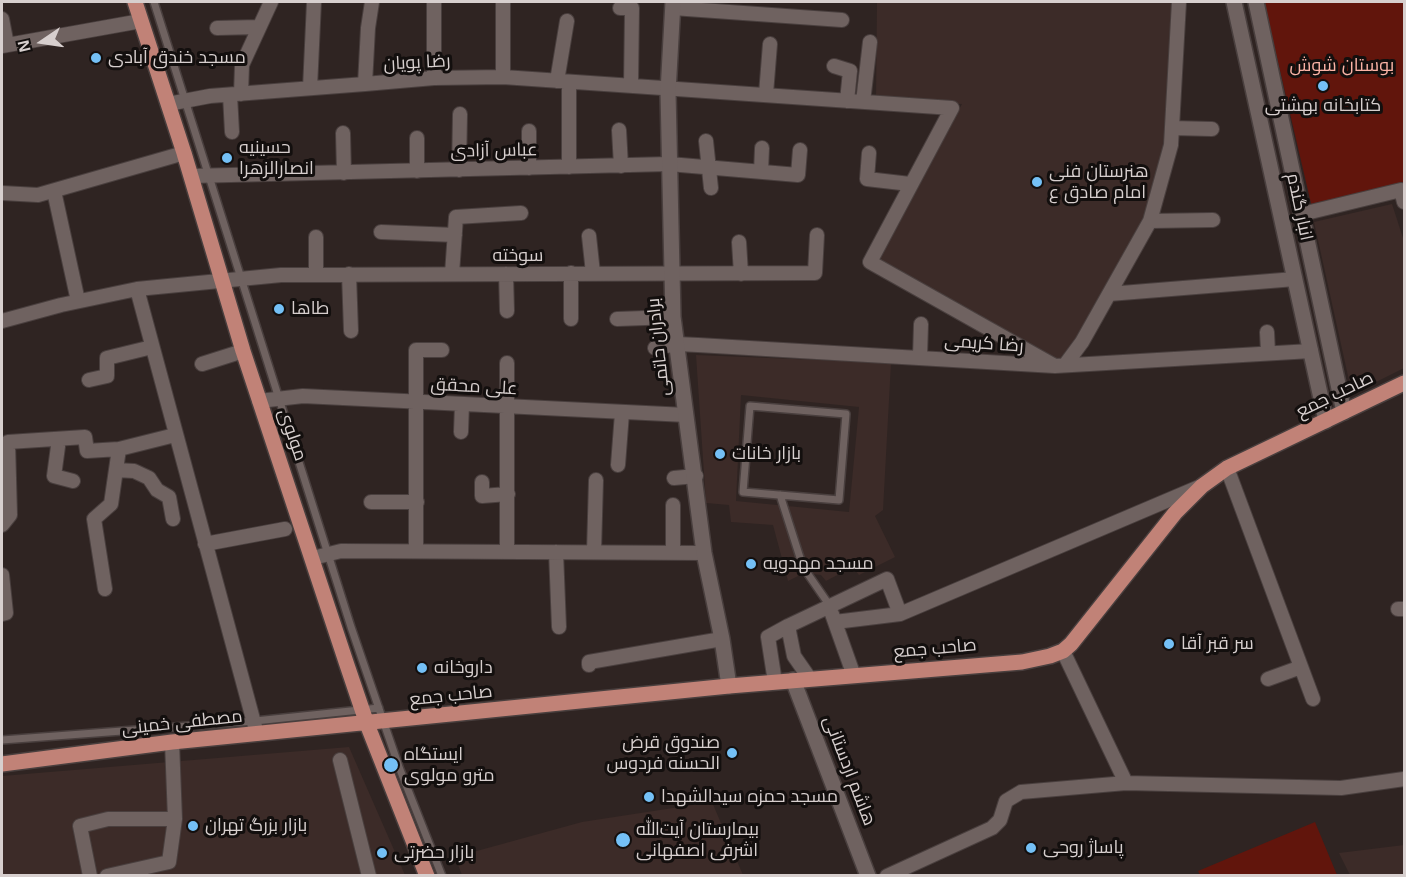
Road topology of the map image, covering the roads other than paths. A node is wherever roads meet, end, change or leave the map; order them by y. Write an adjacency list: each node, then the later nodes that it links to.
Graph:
1 (135, 2): 15 (main road, مولوی)
2 (154, 2): 32 (lane)
3 (271, 2): 17 (street)
4 (314, 2): 28 (street)
5 (372, 2): 26 (street)
6 (434, 2): 24 (street)
7 (503, 2): 23 (street)
8 (1179, 2): 37 (street)
9 (1234, 2): 84 (street, انبار گندم)
10 (1256, 2): 66 (street, انبار گندم)
11 (673, 5): 14 (street); 29 (street, برادران حاتمی)
12 (620, 8): 27 (street)
13 (2, 19): 21 (street)
14 (842, 20)
15 (141, 21): 21 (street); 35 (main road, مولوی)
16 (567, 21): 25 (street)
17 (258, 27): 18 (street); 30 (street)
18 (217, 28)
19 (870, 42): 34 (street)
20 (770, 44): 31 (street)
21 (4, 46)
22 (834, 66): 33 (street)
23 (503, 77): 24 (street, رضا پویان); 25 (street, رضا پویان)
24 (434, 78): 26 (street, رضا پویان)
25 (563, 81): 27 (street, رضا پویان); 51 (street)
26 (365, 84): 28 (street, رضا پویان)
27 (631, 86): 29 (street, رضا پویان)
28 (310, 88): 30 (street, رضا پویان)
29 (668, 88): 31 (street, رضا پویان); 49 (street, برادران حاتمی)
30 (235, 94): 32 (street, رضا پویان); 41 (street)
31 (766, 94): 33 (street, رضا پویان)
32 (185, 101): 35 (street, رضا پویان); 59 (lane)
33 (847, 101): 34 (street, رضا پویان)
34 (863, 102): 60 (street, رضا پویان)
35 (168, 104): 47 (main road, مولوی)
36 (460, 114): 54 (street)
37 (1172, 128): 38 (street); 68 (street)
38 (1212, 129)
39 (619, 130): 50 (street)
40 (529, 131): 52 (street)
41 (232, 132)
42 (343, 134): 57 (street)
43 (417, 138): 55 (street)
44 (706, 141): 53 (street)
45 (762, 148): 56 (street)
46 (800, 150): 56 (street, عباس آزادی)
47 (184, 153): 58 (main road, مولوی); 62 (street)
48 (869, 153): 60 (street)
49 (669, 165): 50 (street, عباس آزادی); 53 (street, عباس آزادی); 77 (street, برادران حاتمی)
50 (621, 166): 51 (street, عباس آزادی)
51 (570, 167): 52 (street, عباس آزادی)
52 (529, 168): 54 (street, عباس آزادی)
53 (709, 168): 56 (street, عباس آزادی); 61 (street)
54 (459, 170): 55 (street, عباس آزادی)
55 (417, 171): 57 (street, عباس آزادی)
56 (761, 172)
57 (344, 173): 59 (street, عباس آزادی)
58 (191, 176): 59 (street, عباس آزادی); 85 (main road, مولوی)
59 (208, 176): 83 (lane)
60 (910, 184): 107 (street)
61 (711, 188)
62 (54, 191): 63 (street); 88 (street)
63 (2, 193)
64 (1404, 202): 66 (street)
65 (521, 213): 70 (street)
66 (1302, 214): 115 (street, انبار گندم)
67 (1213, 220): 68 (street)
68 (1150, 221): 87 (street)
69 (381, 232): 70 (street)
70 (455, 235): 80 (street)
71 (817, 235): 82 (street, سوخته)
72 (589, 236): 76 (street)
73 (316, 237): 78 (street)
74 (739, 242): 82 (street)
75 (571, 273): 76 (street, سوخته); 81 (street, سوخته); 91 (street)
76 (593, 273): 77 (street, سوخته)
77 (673, 273): 82 (street, سوخته); 90 (street, برادران حاتمی)
78 (316, 274): 79 (street, سوخته); 83 (street, سوخته)
79 (349, 274): 80 (street, سوخته); 95 (street)
80 (452, 274): 81 (street, سوخته)
81 (506, 274): 89 (street)
82 (741, 274)
83 (241, 278): 85 (street, سوخته); 110 (lane)
84 (1295, 279): 87 (street); 102 (street, انبار گندم)
85 (222, 281): 86 (street, سوخته); 101 (main road, مولوی)
86 (137, 290): 88 (street, سوخته); 98 (street)
87 (1109, 294): 107 (street)
88 (78, 301): 93 (street, سوخته)
89 (507, 310)
90 (674, 317): 92 (street); 97 (street, برادران حاتمی)
91 (571, 319)
92 (617, 319)
93 (2, 321)
94 (921, 324): 104 (street)
95 (351, 331)
96 (1267, 332): 103 (street)
97 (677, 344): 99 (street, رضا کریمی); 104 (street, رضا کریمی); 117 (street, برادران حاتمی)
98 (152, 347): 108 (street); 120 (street)
99 (655, 348)
100 (442, 350): 112 (street)
101 (243, 351): 106 (street); 111 (main road, مولوی)
102 (1311, 351): 103 (street, رضا کریمی); 118 (street, انبار گندم)
103 (1268, 352): 107 (street, رضا کریمی)
104 (920, 357): 107 (street, رضا کریمی)
105 (507, 363): 114 (street)
106 (202, 364)
107 (1060, 366)
108 (89, 380)
109 (1404, 383): 115 (main road, صاحب جمع)
110 (279, 399): 111 (street, علی محقق); 112 (street, علی محقق); 148 (lane)
111 (259, 401): 149 (main road, مولوی)
112 (418, 402): 113 (street, علی محقق); 136 (street)
113 (462, 404): 114 (street, علی محقق); 119 (street)
114 (509, 406): 116 (street, علی محقق); 133 (street)
115 (1344, 412): 118 (main road, صاحب جمع)
116 (622, 413): 117 (street, علی محقق); 124 (street)
117 (686, 415): 127 (street, برادران حاتمی)
118 (1326, 421): 125 (main road, صاحب جمع)
119 (461, 432)
120 (175, 435): 122 (street); 141 (street)
121 (59, 439): 122 (street); 123 (street); 130 (street)
122 (118, 449): 126 (street)
123 (5, 450): 139 (street)
124 (618, 465)
125 (1227, 468): 132 (main road, صاحب جمع); 161 (street)
126 (116, 470): 138 (street); 151 (street)
127 (696, 476): 128 (street); 147 (street, برادران حاتمی)
128 (674, 478)
129 (596, 480): 145 (street)
130 (73, 481)
131 (482, 482): 133 (street)
132 (1202, 486): 154 (street); 159 (main road, صاحب جمع)
133 (508, 494): 143 (street)
134 (780, 495): 134 (lane); 152 (lane)
135 (371, 502): 136 (street)
136 (417, 502): 142 (street)
137 (673, 505): 146 (street)
138 (173, 519)
139 (2, 525)
140 (285, 529): 141 (street)
141 (205, 544): 171 (street)
142 (416, 551): 143 (street); 148 (street)
143 (507, 552): 144 (street)
144 (556, 552): 145 (street); 157 (street)
145 (594, 552): 146 (street)
146 (673, 553): 147 (street)
147 (704, 553): 158 (street, برادران حاتمی)
148 (328, 554): 149 (street); 169 (lane)
149 (313, 558): 170 (main road, مولوی)
150 (2, 575): 153 (street)
151 (105, 589)
152 (830, 606): 154 (street); 155 (street); 156 (street)
153 (2, 614)
154 (900, 614): 155 (street)
155 (835, 622): 162 (street)
156 (788, 626): 163 (street); 166 (street)
157 (559, 627)
158 (722, 639): 160 (street); 167 (street, برادران حاتمی)
159 (1063, 651): 162 (main road, صاحب جمع); 177 (street)
160 (589, 665)
161 (1301, 668): 164 (street); 168 (street)
162 (854, 676): 163 (main road, صاحب جمع)
163 (810, 679): 165 (main road, صاحب جمع)
164 (1268, 679)
165 (793, 680): 166 (main road, صاحب جمع); 184 (street, هاشم اردستانی)
166 (775, 682): 167 (main road, صاحب جمع)
167 (729, 686): 169 (main road, صاحب جمع)
168 (1313, 699)
169 (382, 715): 170 (main road, صاحب جمع); 183 (lane)
170 (365, 718): 171 (main road, مصطفی خمینی); 182 (main road, مولوی)
171 (256, 728): 172 (lane); 173 (main road, مصطفی خمینی)
172 (2, 740)
173 (172, 742): 175 (main road, مصطفی خمینی); 178 (street)
174 (340, 760): 181 (street)
175 (2, 764)
176 (1404, 779): 177 (street)
177 (1126, 783): 185 (street)
178 (175, 819): 179 (street); 180 (street)
179 (90, 876)
180 (107, 876)
181 (369, 876)
182 (427, 876)
183 (442, 876)
184 (868, 876)
185 (887, 876)

